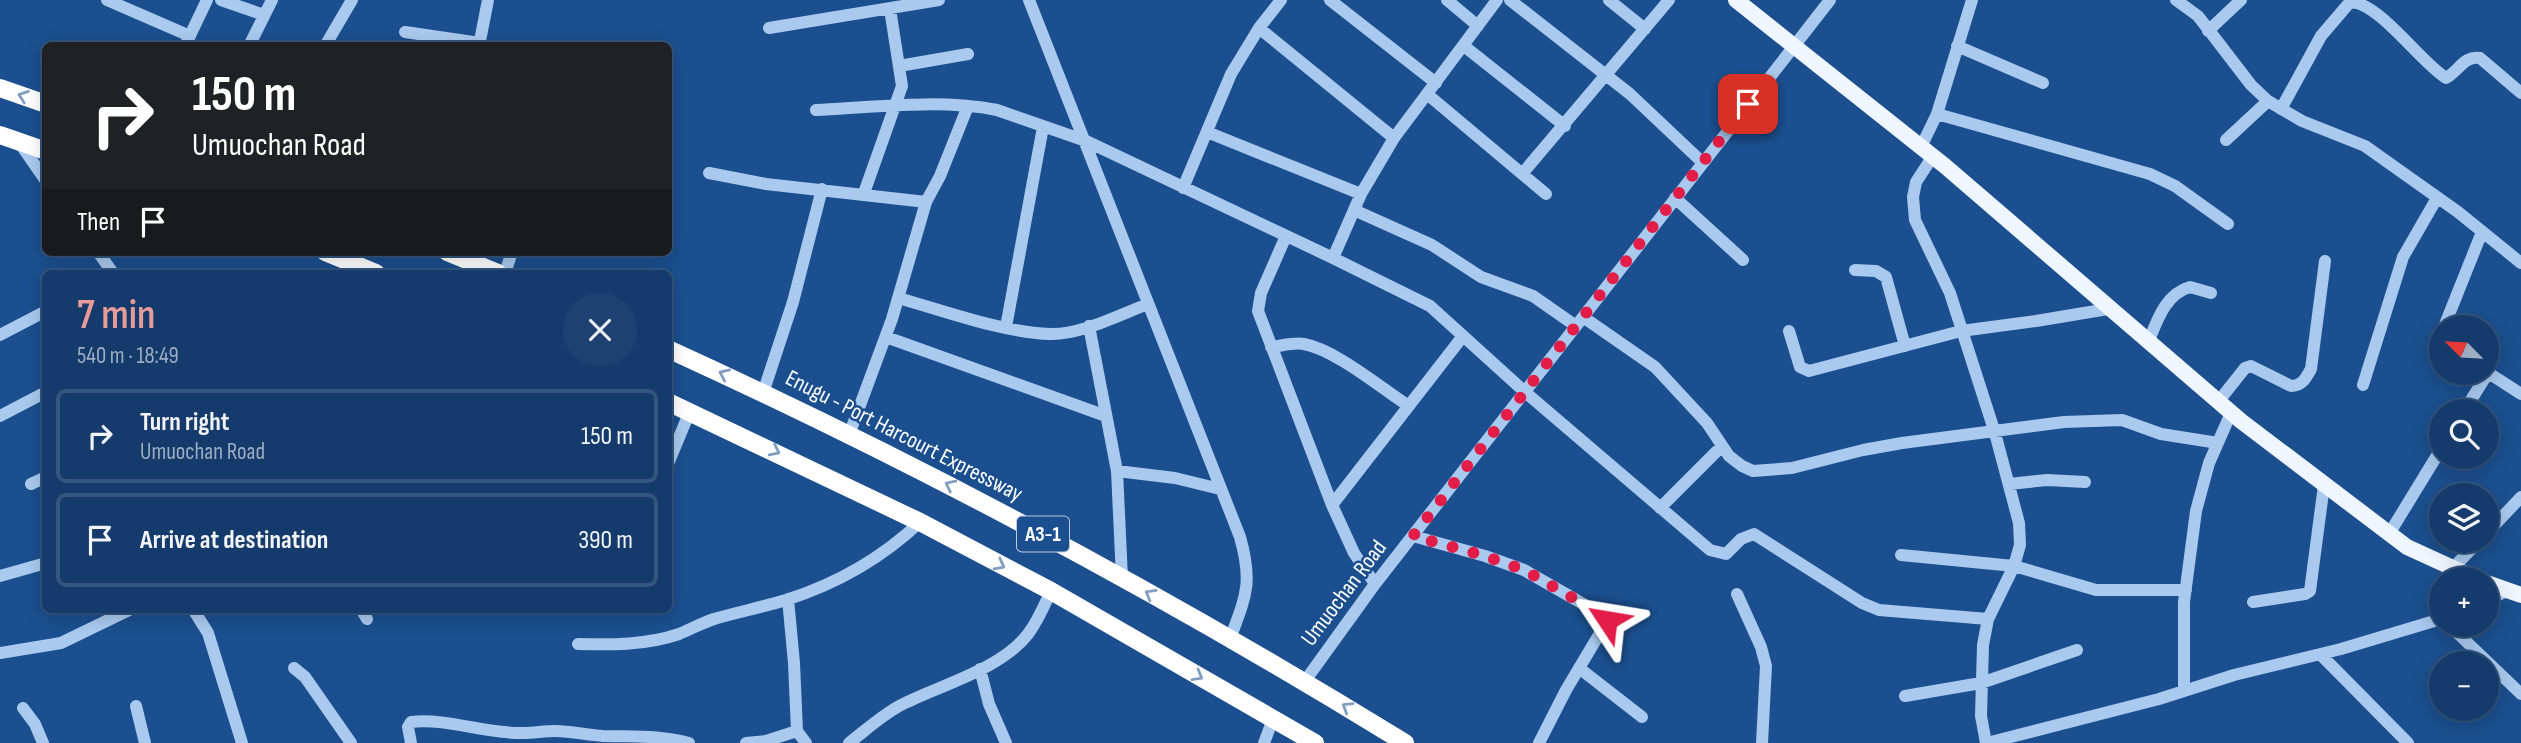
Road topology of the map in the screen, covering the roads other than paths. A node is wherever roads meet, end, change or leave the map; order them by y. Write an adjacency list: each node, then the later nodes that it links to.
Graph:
1 (107, 0): 29 (street)
2 (207, 0): 29 (street)
3 (221, 0): 22 (street)
4 (272, 0): 22 (street)
5 (352, 0): 32 (street)
6 (488, 0): 33 (street)
7 (934, 0): 21 (street)
8 (1030, 0): 58 (street)
9 (1281, 0): 24 (street)
10 (1330, 0): 40 (street)
11 (1447, 0): 23 (street)
12 (1497, 0): 23 (street)
13 (1510, 0): 39 (street)
14 (1609, 0): 26 (street)
15 (1669, 0): 26 (street)
16 (1736, 0): 35 (main road)
17 (1830, 0): 35 (street, Umuochan Road)
18 (1972, 0): 36 (street)
19 (2176, 0): 27 (street)
20 (2241, 0): 27 (street)
21 (890, 9): 25 (street); 38 (street)
22 (264, 15): 31 (street)
23 (1478, 26): 34 (street)
24 (1259, 28): 54 (street); 56 (street)
25 (769, 29)
26 (1645, 29): 39 (street)
27 (2208, 31): 45 (street)
28 (405, 32): 30 (street)
29 (187, 41)
30 (433, 41)
31 (251, 42)
32 (327, 42)
33 (480, 42)
34 (1464, 46): 40 (street); 52 (street)
35 (1794, 46): 61 (main road); 62 (street, Umuochan Road)
36 (1957, 46): 41 (street); 51 (street)
37 (968, 54): 38 (street)
38 (899, 66): 47 (street)
39 (1607, 75): 52 (street); 62 (street)
40 (1436, 83): 44 (street)
41 (2043, 83)
42 (0, 88): 46 (highway, one-way to 42)
43 (2521, 93): 49 (street)
44 (1427, 94): 56 (street); 64 (street)
45 (2268, 100): 49 (street); 57 (street)
46 (42, 103)
47 (896, 106): 48 (street); 50 (street); 68 (street)
48 (968, 106): 53 (street); 73 (street)
49 (2281, 109): 72 (street)
50 (816, 110)
51 (1937, 114): 61 (street); 75 (street)
52 (1564, 126): 64 (street)
53 (1043, 127): 58 (street); 95 (street)
54 (1207, 132): 66 (street); 69 (street)
55 (0, 135): 59 (highway)
56 (1394, 138): 69 (street)
57 (2226, 140)
58 (1086, 141): 66 (street); 89 (street)
59 (19, 142): 60 (highway); 65 (street)
60 (42, 150)
61 (1927, 152): 90 (main road); 97 (street)
62 (1702, 162): 71 (street, Umuochan Road)
63 (709, 173): 67 (street)
64 (1522, 174): 70 (street)
65 (42, 175)
66 (1183, 188): 77 (street)
67 (822, 189): 68 (street); 109 (street)
68 (864, 193): 73 (street)
69 (1361, 194): 74 (street)
70 (1546, 194)
71 (1675, 198): 81 (street); 93 (street, Umuochan Road)
72 (2437, 198): 76 (street); 106 (street)
73 (926, 202): 88 (street)
74 (1354, 210): 80 (street); 93 (street)
75 (2228, 224)
76 (2483, 232): 83 (street); 92 (street)
77 (1286, 236): 80 (street); 103 (street)
78 (335, 256): 84 (highway)
79 (457, 256): 85 (highway)
80 (1333, 258): 99 (street)
81 (1743, 260)
82 (2325, 261): 111 (street)
83 (2521, 263)
84 (369, 270)
85 (491, 270)
86 (1856, 270): 102 (street)
87 (2211, 293): 101 (street)
88 (898, 298): 95 (street); 100 (street)
89 (1148, 304): 94 (street); 130 (street)
90 (2108, 309): 97 (street); 101 (main road)
91 (42, 313): 98 (street)
92 (2449, 315)
93 (1580, 322): 107 (street, Umuochan Road); 121 (street)
94 (1089, 326): 95 (street); 117 (street)
95 (1006, 327)
96 (1789, 331): 102 (street)
97 (1961, 331): 102 (street); 118 (street)
98 (0, 335)
99 (1463, 336): 107 (street); 113 (street)
100 (886, 337): 117 (street); 119 (street)
101 (2148, 343): 111 (main road)
102 (1905, 346)
103 (1271, 347): 113 (street); 132 (street)
104 (672, 351): 109 (highway, Enugu - Port Harcourt Expressway / A3-1, one-way to 104)
105 (2499, 380): 110 (street)
106 (2363, 385)
107 (1525, 392): 133 (street); 137 (street, Umuochan Road)
108 (42, 393): 116 (street)
109 (763, 393): 119 (highway, Enugu - Port Harcourt Expressway / A3-1)
110 (2521, 394)
111 (2218, 402): 115 (main road)
112 (672, 403): 114 (highway, A3-1)
113 (1409, 406): 132 (street)
114 (690, 411): 122 (street); 135 (highway, A3-1, one-way to 135)
115 (2231, 413): 120 (street); 129 (main road)
116 (0, 416)
117 (1106, 416): 124 (street)
118 (1995, 433): 120 (street); 121 (street); 128 (street)
119 (849, 435): 145 (highway, Enugu - Port Harcourt Expressway / A3-1, one-way to 119)
120 (2218, 443): 147 (street)
121 (1723, 446): 133 (street)
122 (672, 454)
123 (2429, 469): 136 (street)
124 (1117, 471): 130 (street); 145 (street)
125 (42, 479): 127 (street)
126 (2085, 482): 128 (street)
127 (31, 484)
128 (2009, 484): 141 (street)
129 (2324, 485): 136 (main road); 151 (street)
130 (1220, 489): 157 (street)
131 (2521, 497): 134 (street)
132 (1332, 505): 146 (street)
133 (1660, 508): 154 (street)
134 (2499, 520)
135 (920, 522): 148 (highway, A3-1, one-way to 148); 150 (street)
136 (2389, 534): 142 (main road)
137 (1413, 536): 146 (street, Umuochan Road); 163 (street)
138 (2467, 553): 143 (street)
139 (1902, 555): 141 (street)
140 (42, 564): 144 (street)
141 (2014, 566): 147 (street); 154 (street)
142 (2450, 567)
143 (2453, 567)
144 (0, 576)
145 (1122, 578): 157 (highway, Enugu - Port Harcourt Expressway / A3-1, one-way to 145)
146 (1375, 584): 165 (street, Umuochan Road)
147 (2186, 590): 167 (street)
148 (1051, 592): 164 (street); 173 (highway, A3-1, one-way to 173)
149 (1737, 594): 189 (street)
150 (788, 599): 158 (street); 174 (street)
151 (2253, 602)
152 (123, 613): 160 (street)
153 (196, 613): 177 (street)
154 (1988, 619): 166 (street)
155 (2429, 622): 161 (street)
156 (2462, 637): 168 (street)
157 (1230, 639): 165 (highway, Enugu - Port Harcourt Expressway / A3-1)
158 (578, 644)
159 (2077, 650): 166 (street)
160 (0, 653)
161 (2320, 654): 167 (street); 191 (street)
162 (294, 668): 178 (street)
163 (1578, 668): 172 (street); 188 (street)
164 (980, 669): 183 (street); 184 (street)
165 (1305, 681): 187 (highway, Enugu - Port Harcourt Expressway / A3-1, one-way to 165)
166 (1981, 682): 169 (street); 190 (street)
167 (2184, 691): 190 (street)
168 (2521, 694)
169 (1905, 696)
170 (135, 706): 176 (street)
171 (23, 708): 175 (street)
172 (1642, 717)
173 (1273, 719): 185 (street); 186 (highway, A3-1)
174 (797, 731): 181 (street); 182 (street)
175 (43, 743)
176 (145, 743)
177 (242, 743)
178 (351, 743)
179 (411, 743): 180 (street)
180 (689, 743)
181 (746, 743)
182 (806, 743)
183 (849, 743)
184 (1006, 743)
185 (1264, 743)
186 (1315, 743)
187 (1405, 743)
188 (1539, 743)
189 (1762, 743)
190 (1987, 743)
191 (2409, 743)

